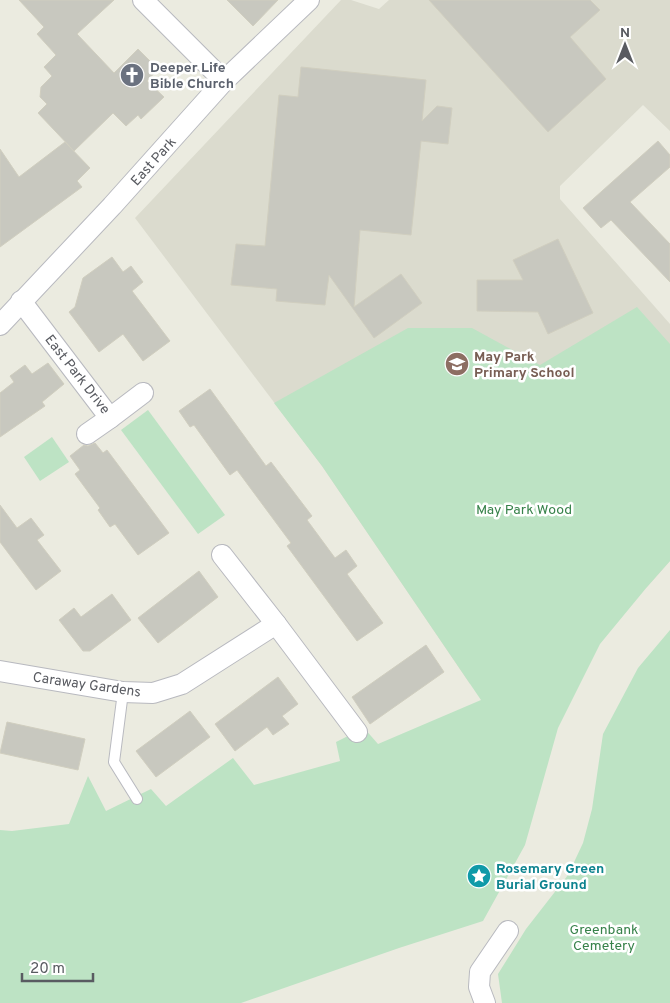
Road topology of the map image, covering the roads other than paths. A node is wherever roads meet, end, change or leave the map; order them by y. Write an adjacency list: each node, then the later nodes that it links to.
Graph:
1 (143, 0): 3 (street)
2 (309, 0): 3 (street, East Park)
3 (224, 82): 4 (street, East Park)
4 (21, 301): 5 (street, East Park); 7 (street, East Park Drive)
5 (0, 325)
6 (143, 393): 7 (street, East Park Drive)
7 (110, 418): 8 (street)
8 (87, 434)
9 (222, 555): 10 (street)
10 (276, 624): 12 (street, Caraway Gardens); 13 (street)
11 (0, 671): 12 (street, Caraway Gardens)
12 (123, 692): 14 (lane)
13 (357, 732)
14 (136, 799)
15 (508, 932): 16 (street)
16 (485, 1003)

